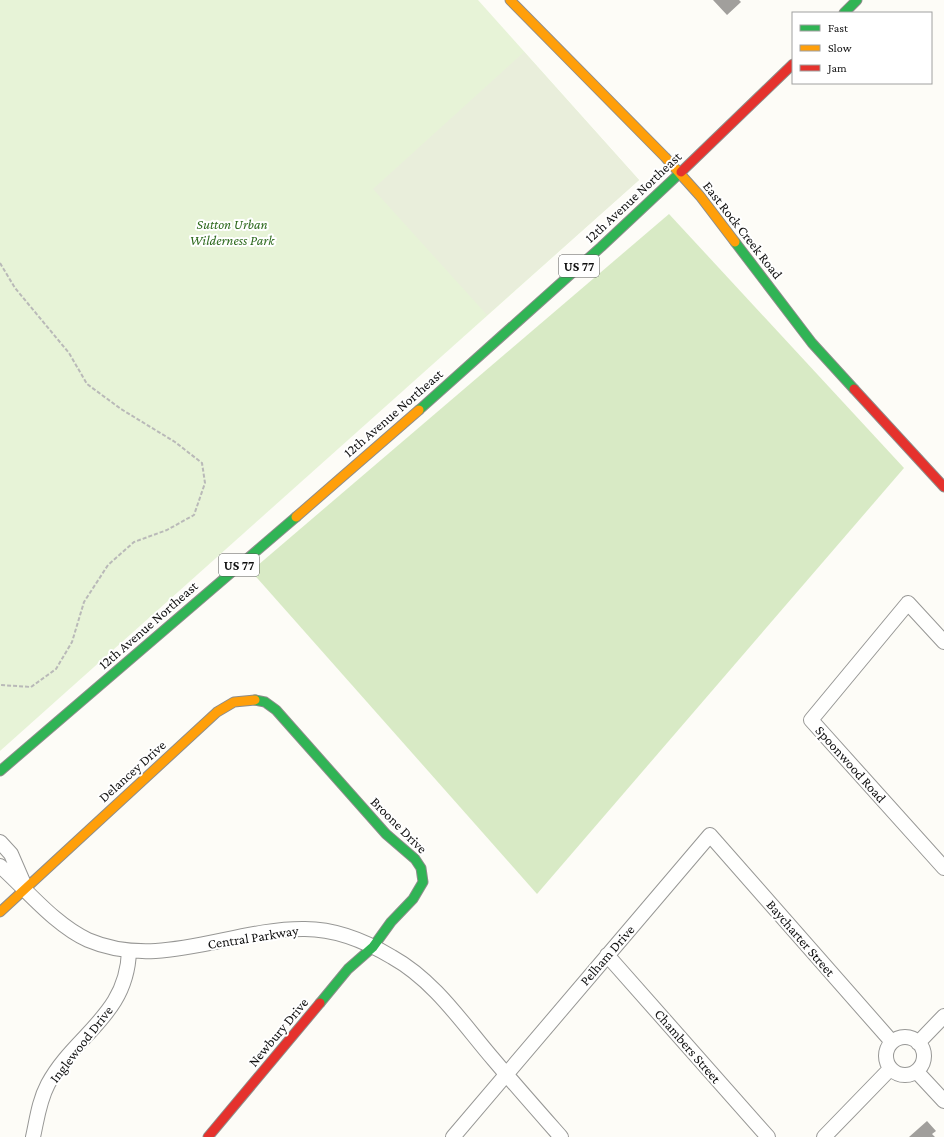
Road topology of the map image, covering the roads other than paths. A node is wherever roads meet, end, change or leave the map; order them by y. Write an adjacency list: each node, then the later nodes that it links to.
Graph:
1 (510, 0): 5 (street, East Rock Creek Road)
2 (857, 0): 3 (street)
3 (845, 12)
4 (792, 65): 5 (street, 12th Avenue Northeast / US 77)
5 (679, 174): 6 (street, East Rock Creek Road); 9 (street, 12th Avenue Northeast / US 77)
6 (944, 487)
7 (944, 642): 13 (street, Spoonwood Road)
8 (292, 730): 14 (street, Delancey Drive); 16 (street, Broone Drive)
9 (0, 771)
10 (710, 835): 18 (street, Pelham Drive); 20 (street, Baycharter Street)
11 (0, 842): 14 (street, Central Parkway)
12 (0, 866): 14 (street, Central Parkway)
13 (944, 868)
14 (25, 888): 15 (street, Delancey Drive); 17 (street, Central Parkway)
15 (0, 912)
16 (373, 947): 17 (street, Central Parkway); 24 (street, Central Parkway); 27 (street, Newbury Drive)
17 (129, 951): 26 (street, Inglewood Drive)
18 (607, 955): 24 (street, Pelham Drive); 30 (street, Chambers Street)
19 (944, 1016): 21 (street)
20 (892, 1042): 21 (street); 22 (street)
21 (918, 1043): 23 (street)
22 (890, 1069): 23 (street); 31 (street)
23 (917, 1072): 25 (street)
24 (506, 1074): 28 (street, Pelham Drive); 29 (street, Central Parkway)
25 (944, 1101)
26 (33, 1137)
27 (208, 1137)
28 (453, 1137)
29 (561, 1137)
30 (768, 1137)
31 (824, 1137)

